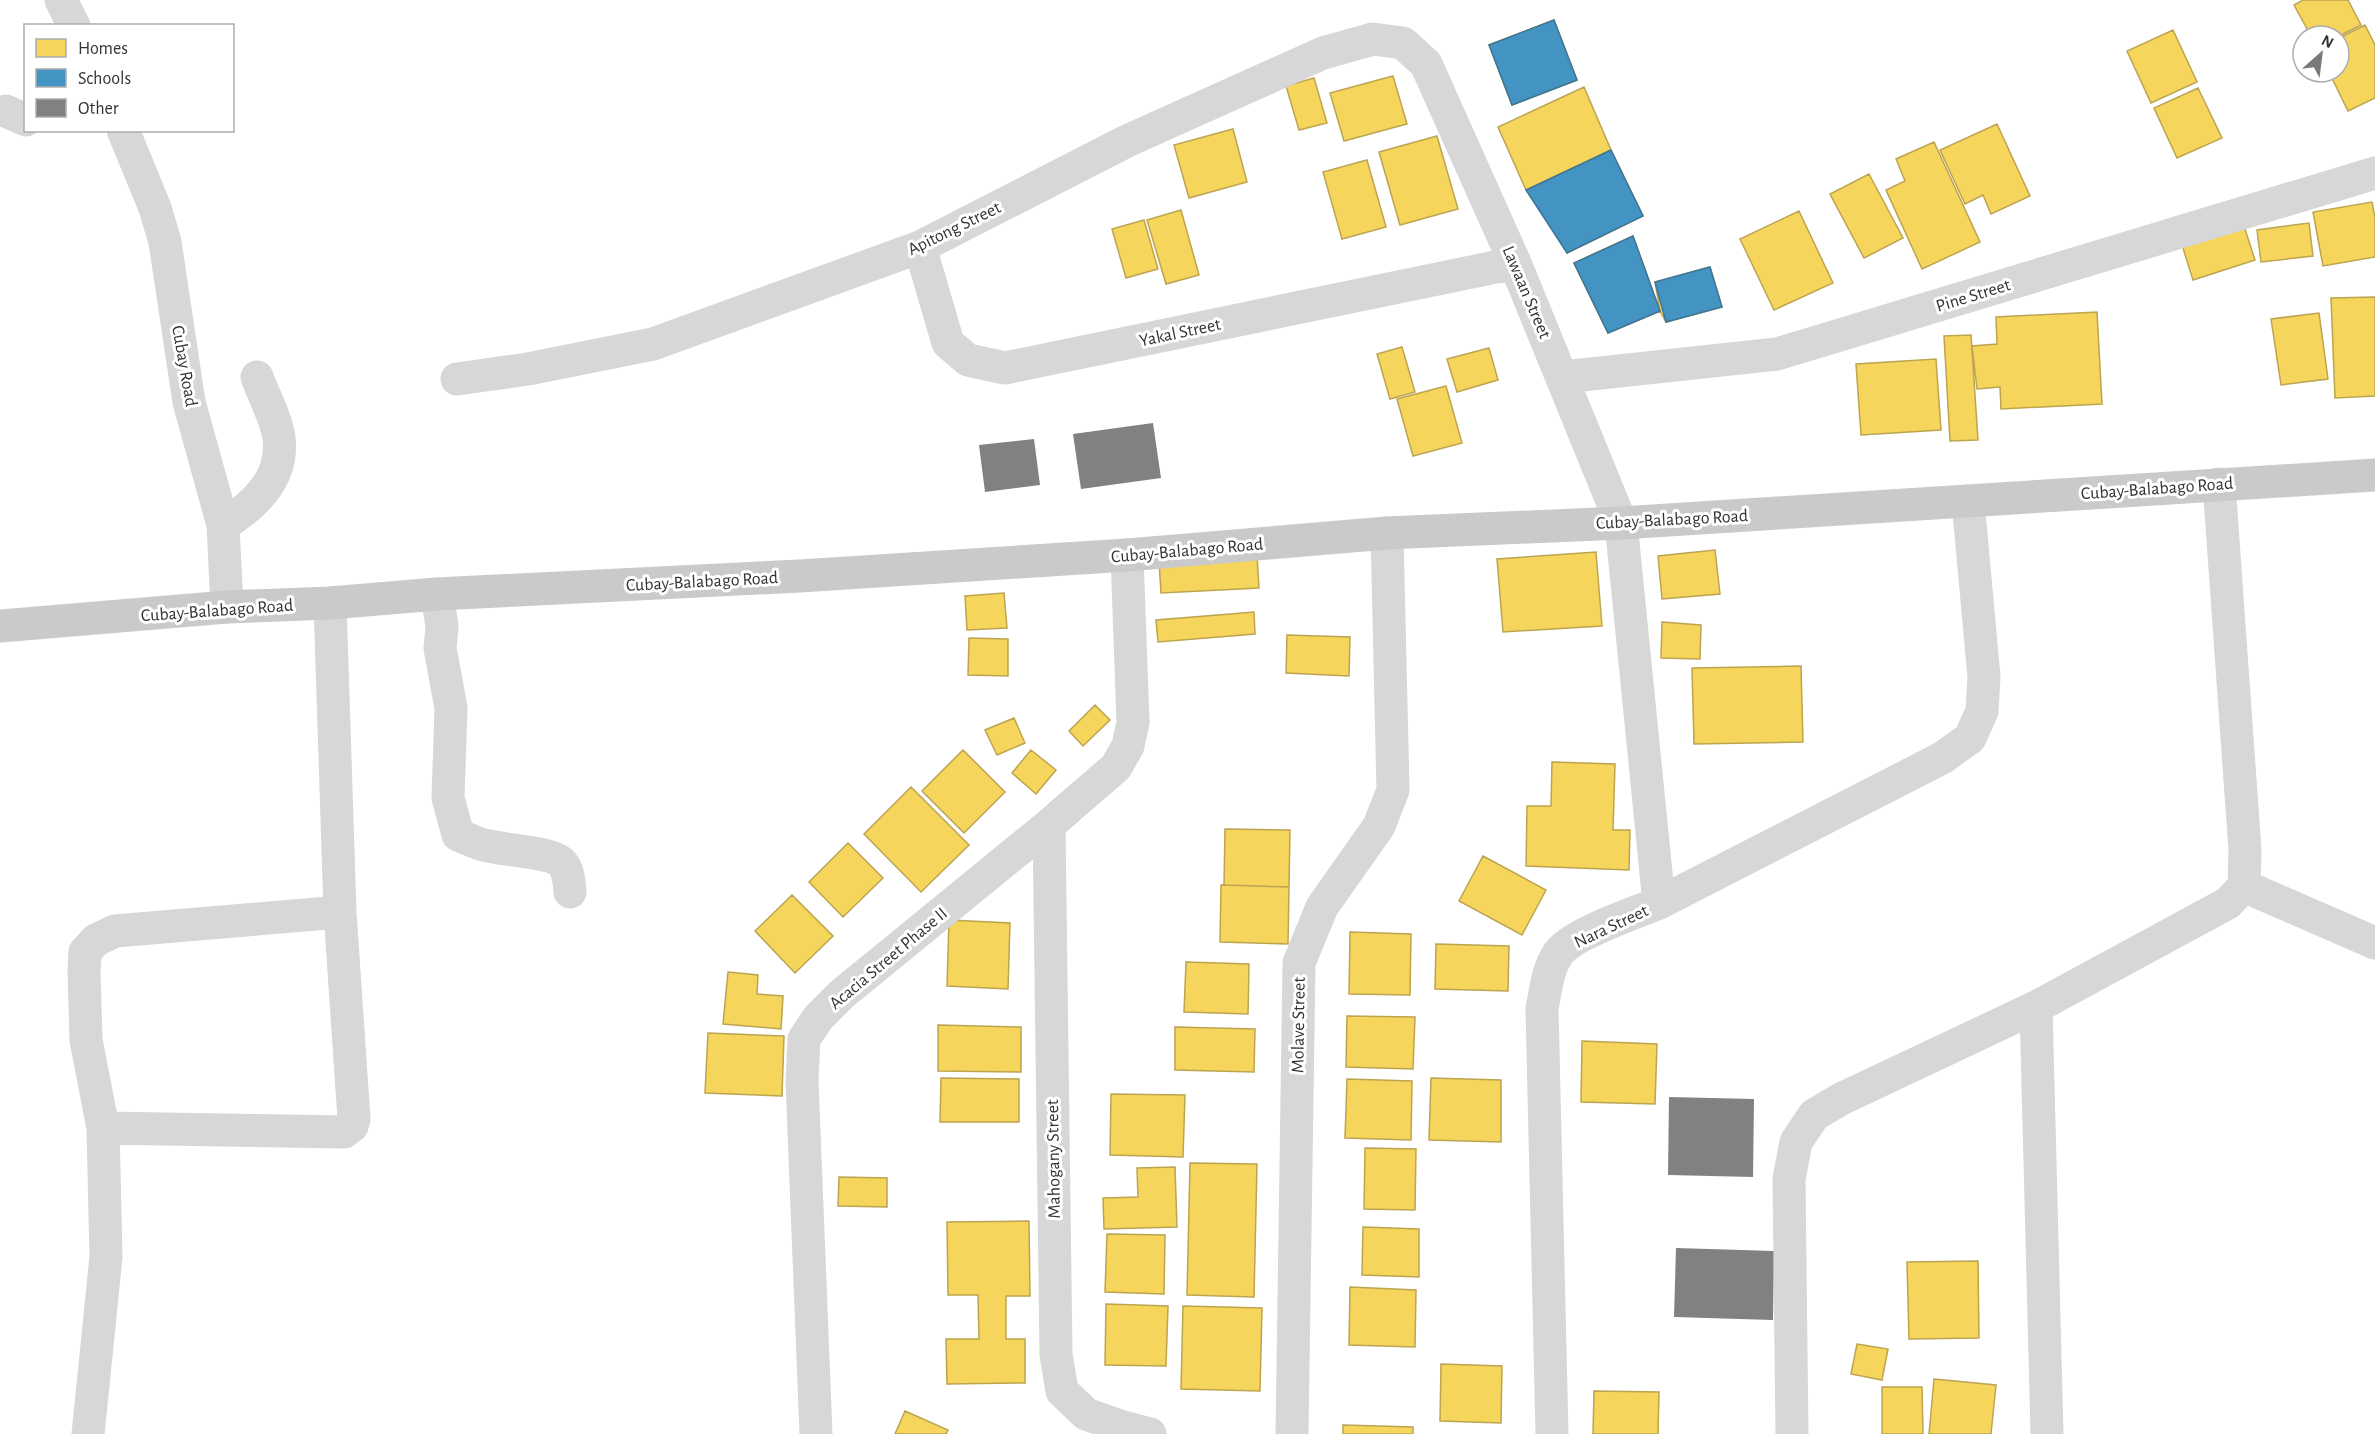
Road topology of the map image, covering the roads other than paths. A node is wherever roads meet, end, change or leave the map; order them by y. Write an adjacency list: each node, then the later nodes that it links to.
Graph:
1 (61, 0): 2 (street)
2 (73, 24)
3 (1426, 64): 6 (street, Apitong Street); 7 (street, Lawaan Street)
4 (124, 132): 15 (street, Cubay Road)
5 (2375, 173): 9 (street, Pine Street)
6 (920, 247): 7 (street, Yakal Street); 10 (street, Apitong Street)
7 (1515, 263): 9 (street, Lawaan Street)
8 (257, 377): 15 (street)
9 (1563, 377): 14 (street, Lawaan Street)
10 (457, 379)
11 (2375, 475): 12 (main road, Cubay-Balabago Road)
12 (2219, 484): 13 (main road, Cubay-Balabago Road); 23 (street)
13 (1968, 501): 14 (main road, Cubay-Balabago Road); 25 (street)
14 (1621, 523): 16 (main road, Cubay-Balabago Road); 25 (street, Nara Street)
15 (223, 525): 20 (street, Cubay Road)
16 (1387, 533): 17 (main road, Cubay-Balabago Road); 33 (street, Molave Street)
17 (1127, 555): 18 (main road, Cubay-Balabago Road); 22 (street, Acacia Street Phase II)
18 (437, 594): 19 (main road, Cubay-Balabago Road); 24 (street)
19 (330, 603): 20 (main road, Cubay-Balabago Road); 26 (street)
20 (227, 607): 21 (main road, Cubay-Balabago Road)
21 (0, 626)
22 (1049, 825): 31 (street, Acacia Street Phase II); 32 (street, Mahogany Street)
23 (2244, 886): 27 (street); 28 (street)
24 (570, 892)
25 (1659, 903): 34 (street, Nara Street)
26 (340, 912): 29 (street); 29 (street)
27 (2375, 943)
28 (2036, 1007): 35 (street); 36 (street)
29 (103, 1128): 30 (street)
30 (88, 1434)
31 (816, 1434)
32 (1150, 1434)
33 (1292, 1434)
34 (1552, 1434)
35 (1792, 1434)
36 (2047, 1434)

